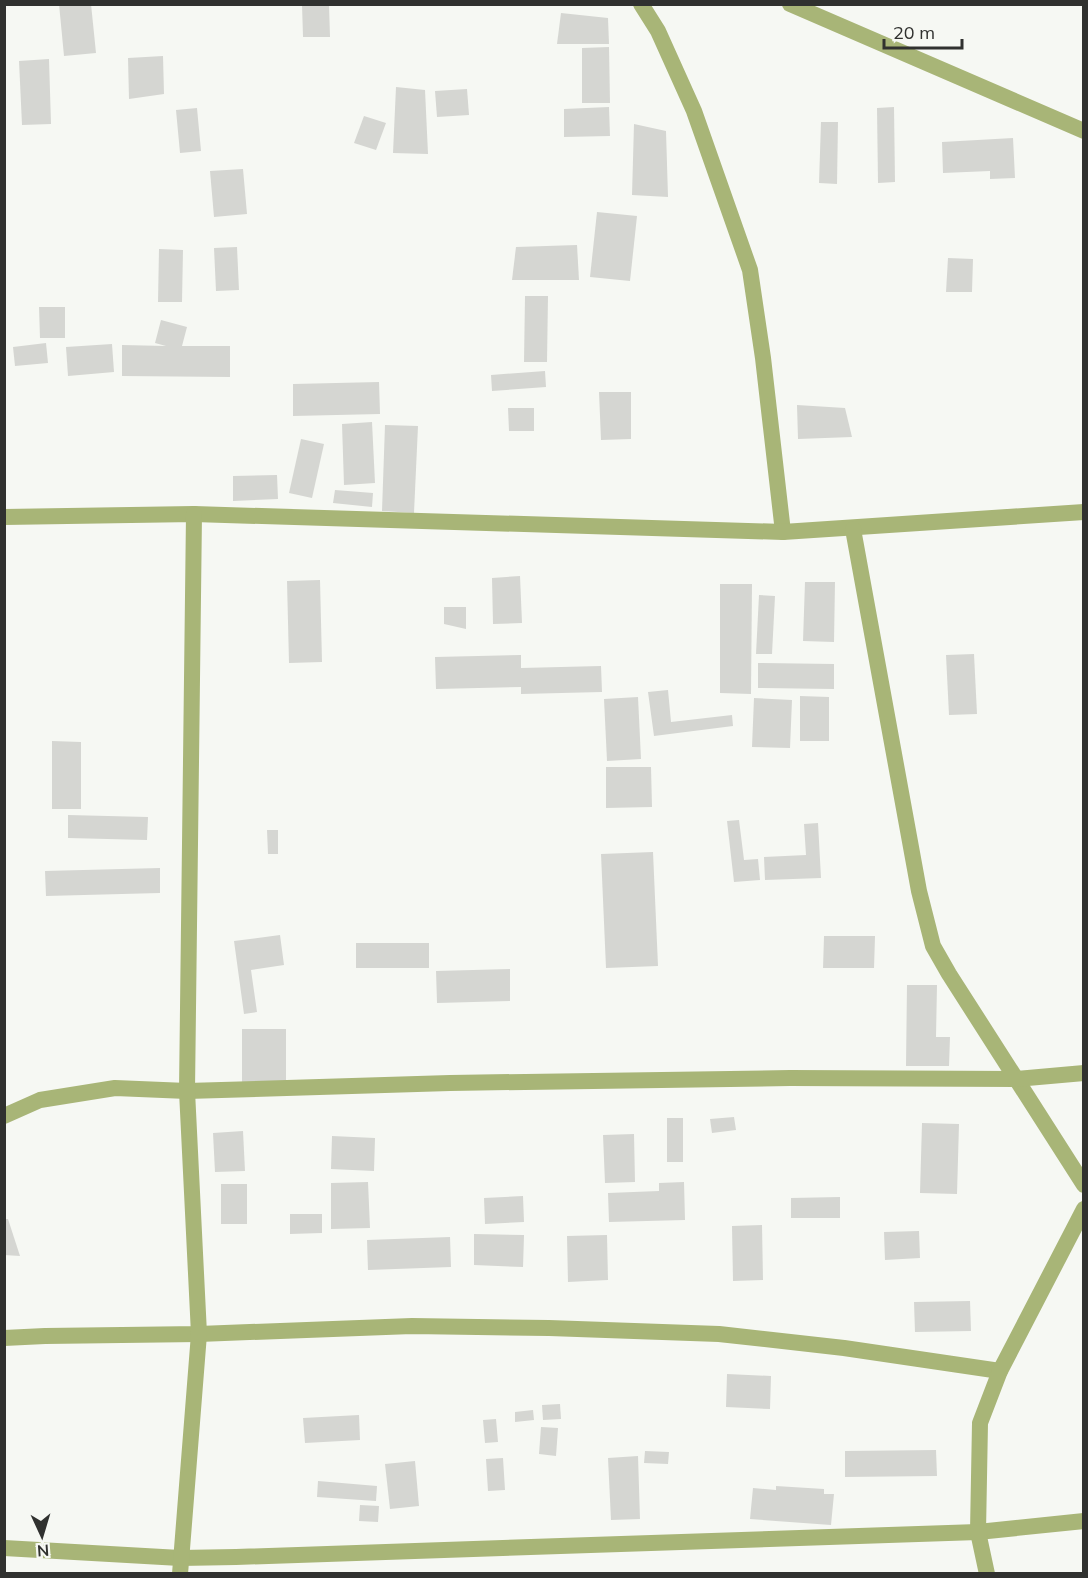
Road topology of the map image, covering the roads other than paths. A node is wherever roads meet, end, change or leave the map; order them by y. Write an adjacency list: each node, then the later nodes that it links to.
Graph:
1 (641, 4): 8 (street)
2 (790, 4): 3 (street)
3 (1083, 131)
4 (1083, 512): 7 (street)
5 (194, 514): 6 (street); 8 (street); 11 (street)
6 (4, 518)
7 (853, 529): 8 (street); 10 (street)
8 (783, 532)
9 (1083, 1074): 10 (street)
10 (1016, 1079): 11 (street); 13 (street)
11 (187, 1091): 12 (street); 15 (street)
12 (4, 1116)
13 (1083, 1185)
14 (1083, 1209): 17 (street)
15 (199, 1334): 16 (street); 17 (street); 21 (street)
16 (4, 1338)
17 (1000, 1371): 19 (street)
18 (1083, 1521): 19 (street)
19 (978, 1532): 21 (street); 22 (street)
20 (4, 1548): 21 (street)
21 (180, 1566)
22 (987, 1574)

